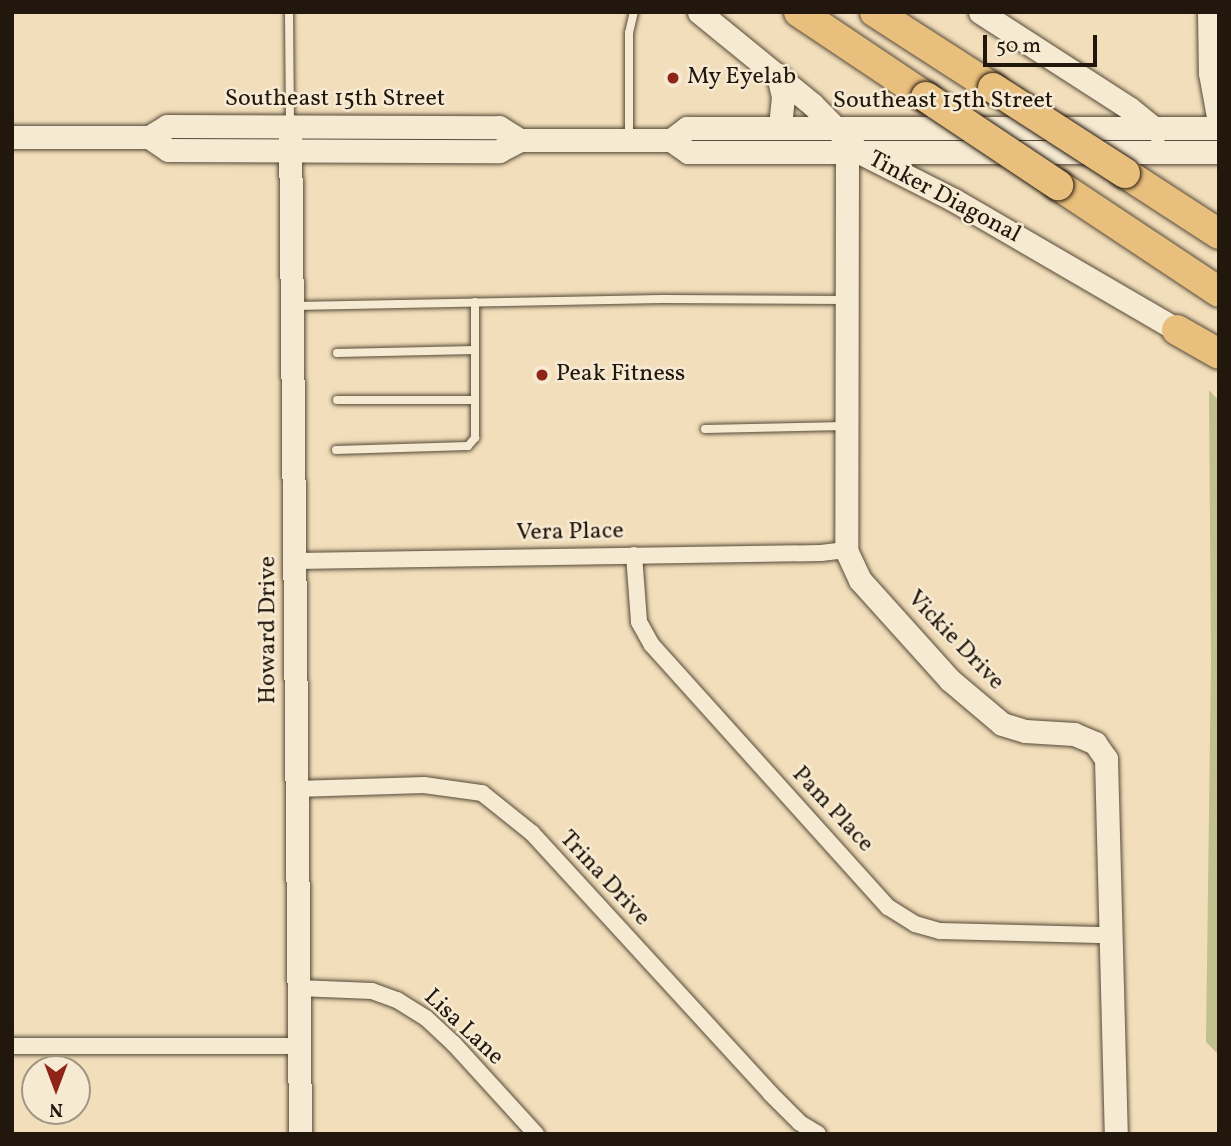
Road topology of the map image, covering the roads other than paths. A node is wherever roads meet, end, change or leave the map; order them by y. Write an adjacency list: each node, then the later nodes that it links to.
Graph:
1 (289, 12): 11 (lane)
2 (634, 12): 19 (lane)
3 (699, 12): 8 (street, Tinker Diagonal)
4 (799, 12): 28 (highway, bridge)
5 (875, 12): 27 (highway, bridge)
6 (980, 12): 12 (street)
7 (1209, 12): 9 (street)
8 (778, 75): 13 (street); 14 (street, Tinker Diagonal)
9 (1214, 79): 10 (street)
10 (1219, 122)
11 (290, 126): 17 (street, Southeast 15th Street); 18 (street, Southeast 15th Street); 21 (street, Howard Drive)
12 (1153, 127): 14 (street, Southeast 15th Street); 15 (street, Southeast 15th Street); 23 (street)
13 (780, 128): 14 (street, Southeast 15th Street); 20 (street, Southeast 15th Street)
14 (836, 128): 22 (street, Tinker Diagonal)
15 (1219, 128)
16 (12, 136): 17 (street, Southeast 15th Street)
17 (149, 137): 21 (street, Southeast 15th Street)
18 (520, 140): 19 (street, Southeast 15th Street); 21 (street, Southeast 15th Street)
19 (629, 140): 20 (street, Southeast 15th Street)
20 (671, 140): 22 (street, Southeast 15th Street)
21 (289, 150): 31 (street, Howard Drive)
22 (853, 152): 25 (street, Southeast 15th Street); 26 (street, Tinker Diagonal); 29 (street, Vickie Drive)
23 (1180, 152): 24 (street, Southeast 15th Street); 25 (street, Southeast 15th Street)
24 (1219, 152)
25 (944, 154): 26 (street)
26 (954, 200): 32 (street, Tinker Diagonal)
27 (1219, 233)
28 (1219, 292)
29 (845, 300): 30 (lane); 38 (street, Vickie Drive)
30 (475, 302): 31 (lane); 33 (lane)
31 (292, 306): 43 (street, Howard Drive)
32 (1177, 330): 35 (highway)
33 (475, 350): 34 (lane); 37 (lane)
34 (337, 353)
35 (1219, 354)
36 (337, 400): 37 (lane)
37 (475, 400): 40 (lane)
38 (845, 426): 39 (lane); 41 (street, Vickie Drive)
39 (705, 429)
40 (336, 450)
41 (846, 550): 42 (street, Vera Place); 45 (street, Vickie Drive)
42 (634, 555): 43 (street, Vera Place); 45 (street, Pam Place)
43 (295, 561): 44 (street, Howard Drive)
44 (296, 789): 46 (street, Howard Drive); 51 (street, Trina Drive)
45 (1109, 935): 52 (street, Vickie Drive)
46 (298, 988): 48 (street, Howard Drive); 50 (street, Lisa Lane)
47 (12, 1046): 48 (street)
48 (300, 1046): 49 (street, Howard Drive)
49 (300, 1134)
50 (536, 1134)
51 (818, 1134)
52 (1116, 1134)

